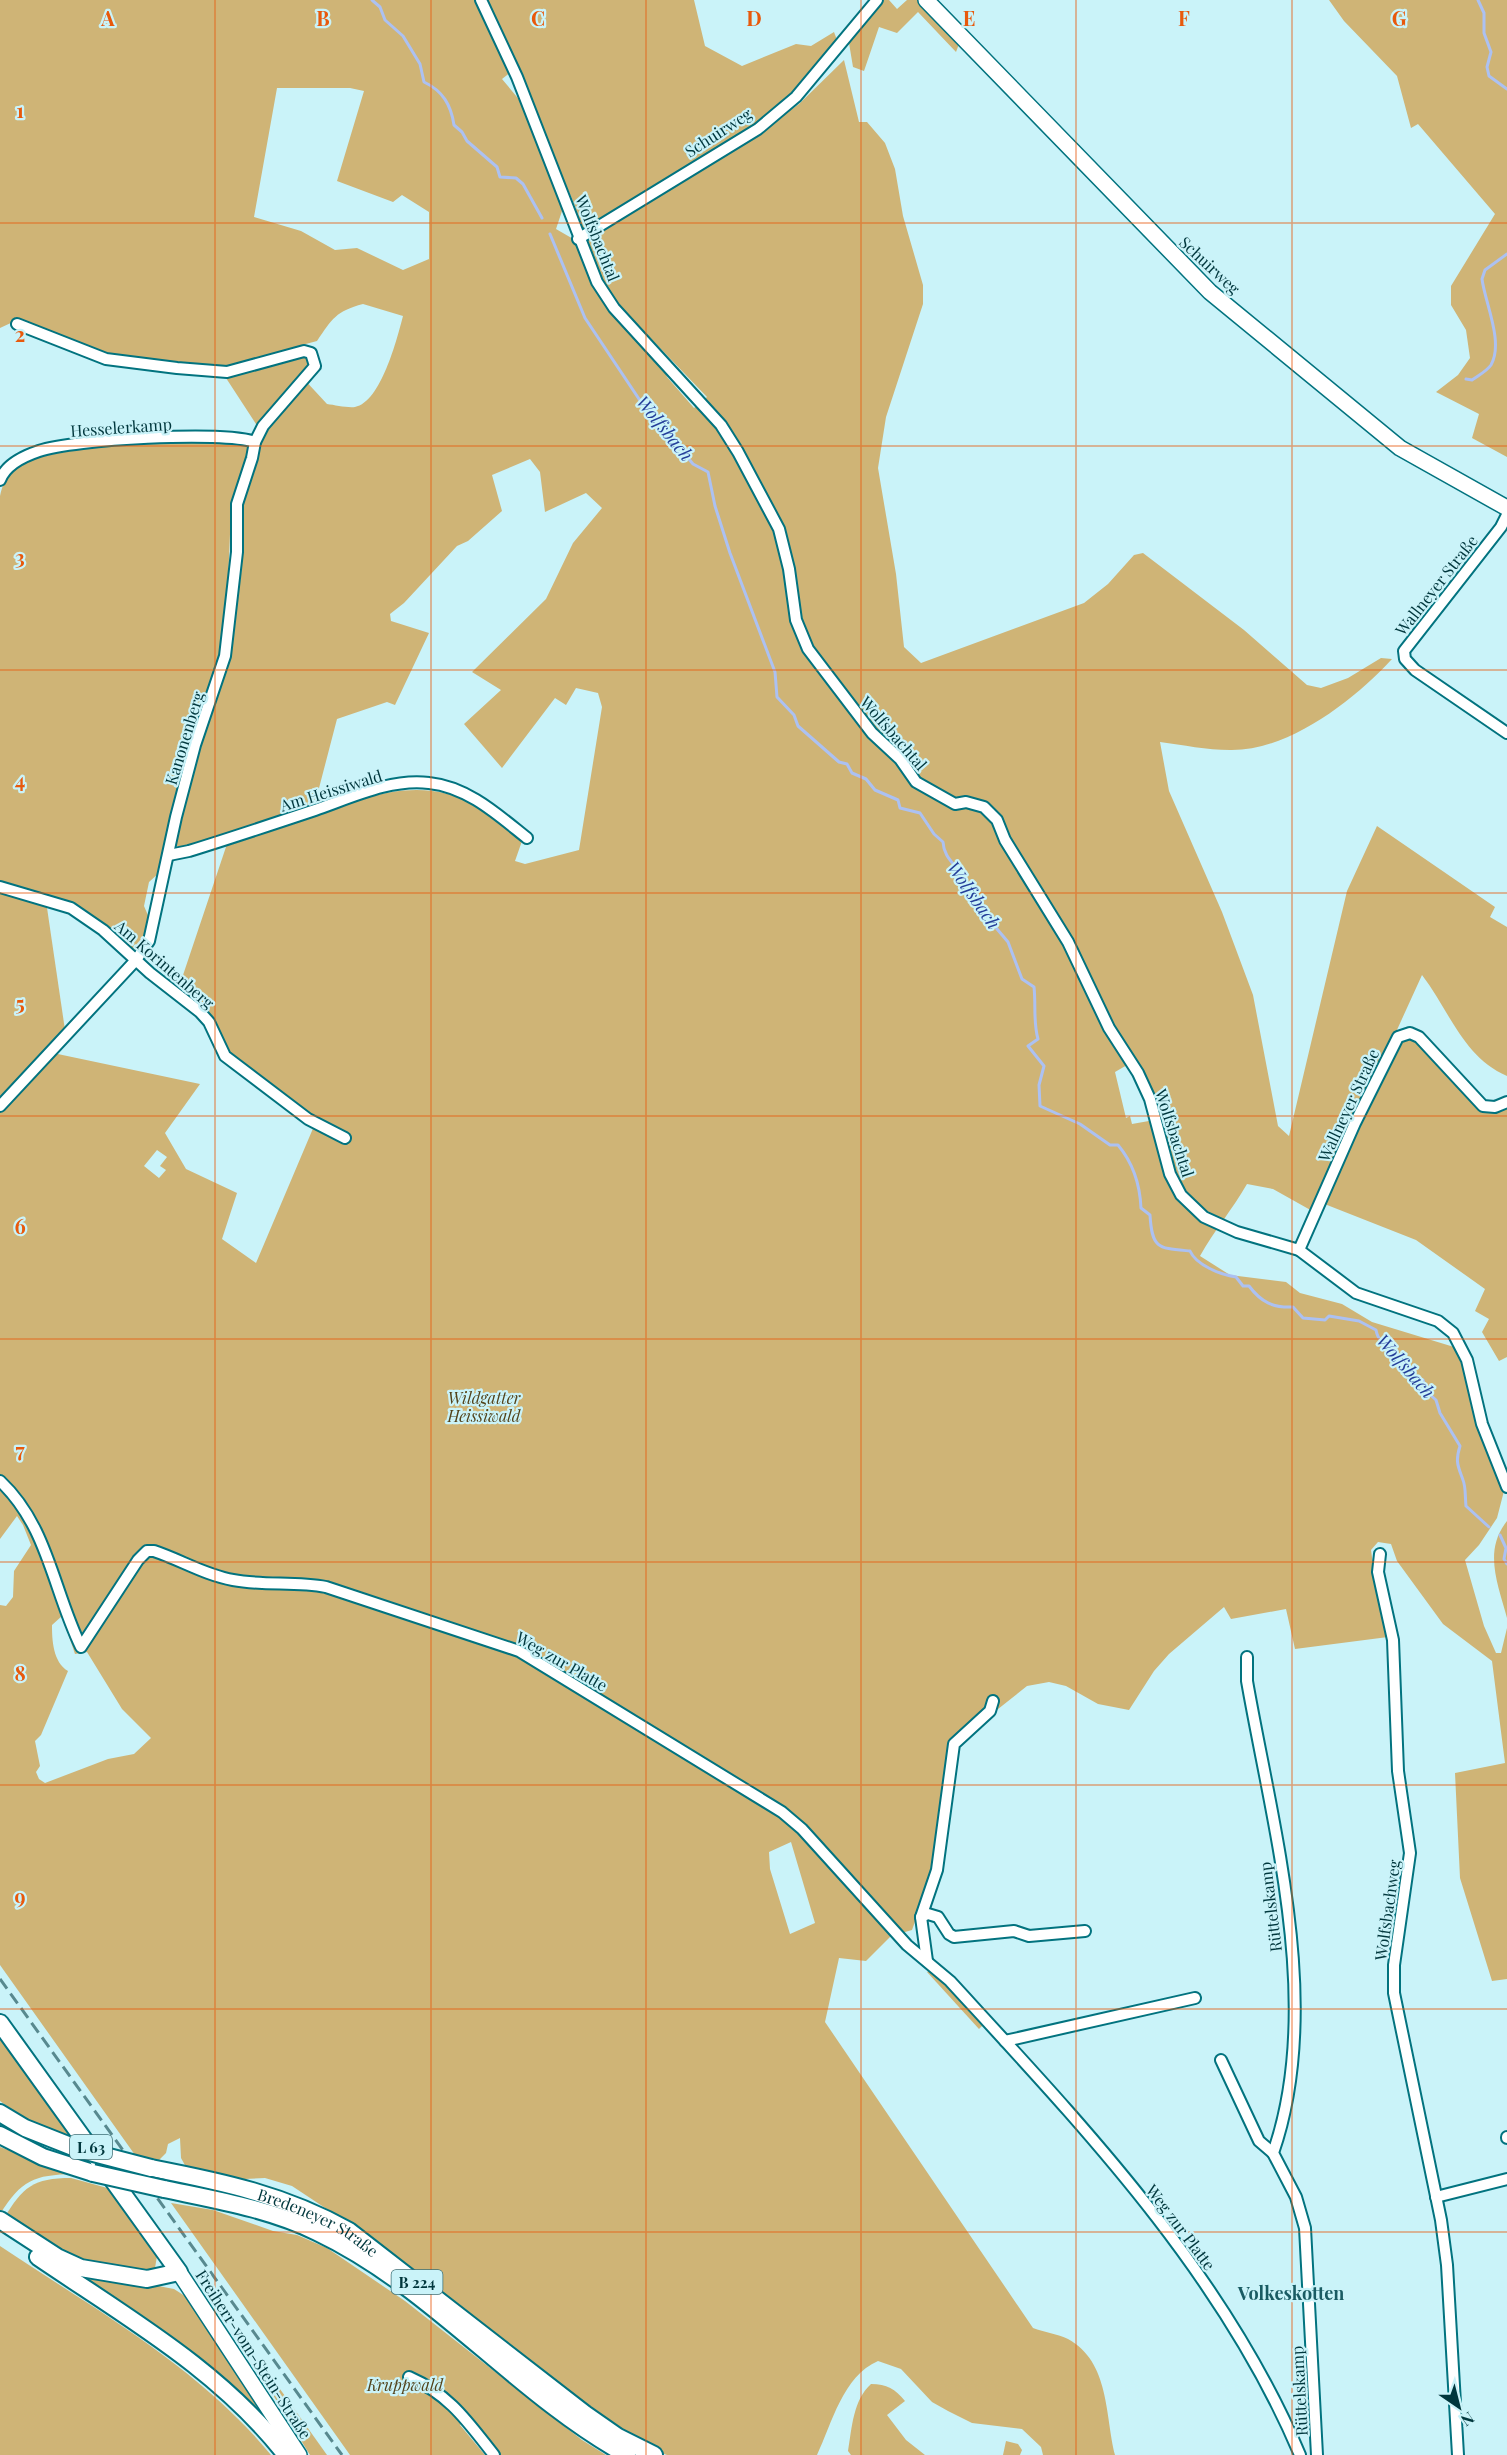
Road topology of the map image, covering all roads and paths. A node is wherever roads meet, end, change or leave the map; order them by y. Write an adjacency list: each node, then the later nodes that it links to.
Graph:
1 (481, 0): 4 (street, Wolfsbachtal)
2 (877, 0): 4 (street, Schuirweg)
3 (926, 0): 8 (main road, Schuirweg)
4 (578, 239): 18 (street, Wolfsbachtal)
5 (16, 324): 6 (street, Kanonenberg)
6 (255, 442): 7 (street, Hesselerkamp); 12 (street, Kanonenberg)
7 (0, 480)
8 (1507, 508)
9 (1507, 515): 10 (street, Wallneyer Straße)
10 (1507, 733)
11 (527, 838): 12 (street, Am Heissiwald)
12 (169, 855): 14 (street, Kanonenberg)
13 (0, 886): 14 (street, Am Korintenberg)
14 (136, 960): 16 (street, Kanonenberg); 17 (street, Am Korintenberg)
15 (1507, 1102): 18 (street, Wallneyer Straße)
16 (0, 1106)
17 (345, 1138)
18 (1299, 1250): 20 (street, Wolfsbachtal)
19 (0, 1481): 26 (street, Weg zur Platte)
20 (1507, 1487)
21 (1380, 1554): 35 (street, Wolfsbachweg)
22 (1247, 1657): 33 (street, Rüttelskamp)
23 (993, 1701): 24 (street)
24 (921, 1917): 25 (street); 26 (street)
25 (1084, 1931)
26 (927, 1961): 29 (street, Weg zur Platte)
27 (1196, 1998): 29 (street)
28 (0, 2023): 38 (main road, L 63)
29 (1005, 2041): 45 (street, Weg zur Platte)
30 (1221, 2060): 33 (street, Rüttelskamp)
31 (0, 2112): 44 (main road, Bredeneyer Straße / B 224, bridge)
32 (0, 2135): 43 (main road, Bredeneyer Straße / B 224, bridge)
33 (1273, 2153): 46 (street, Rüttelskamp)
34 (1507, 2179): 35 (street)
35 (1436, 2197): 47 (street, Wolfsbachweg)
36 (0, 2220): 38 (main road)
37 (0, 2232): 40 (main road)
38 (179, 2272): 41 (main road, Freiherr-vom-Stein-Straße / L 63)
39 (409, 2377): 42 (street)
40 (286, 2455)
41 (299, 2455)
42 (494, 2455)
43 (627, 2455)
44 (654, 2455)
45 (1300, 2455)
46 (1317, 2455)
47 (1458, 2455)

